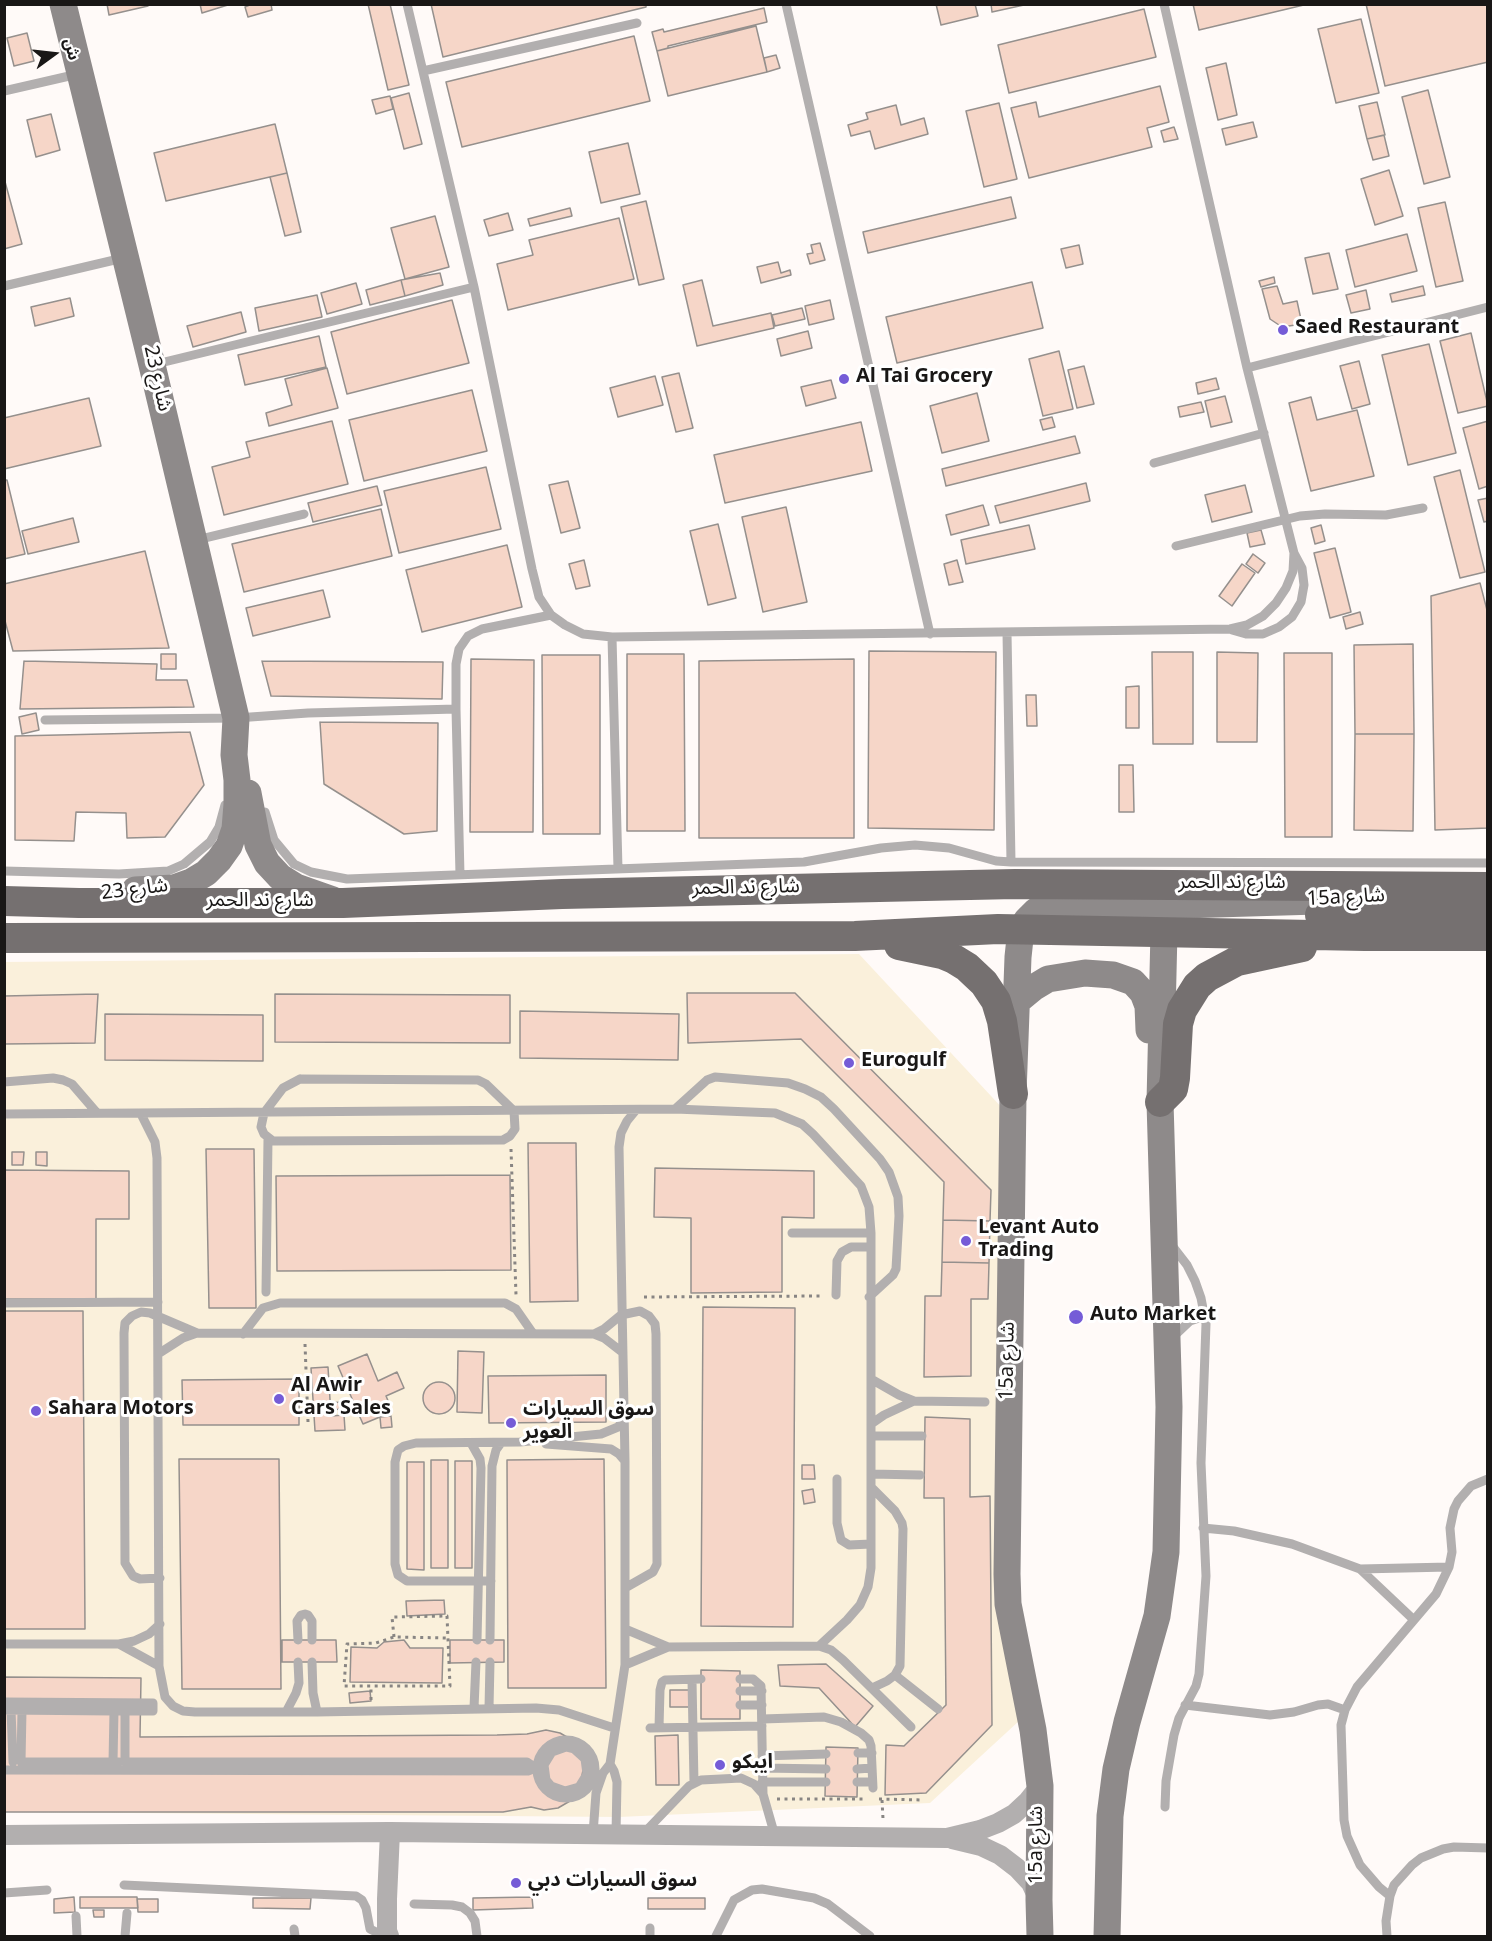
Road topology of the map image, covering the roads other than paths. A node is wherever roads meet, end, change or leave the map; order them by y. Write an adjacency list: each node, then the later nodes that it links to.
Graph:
1 (63, 4): 7 (main road, شارع 23)
2 (407, 4): 6 (lane)
3 (786, 4): 26 (lane)
4 (1164, 4): 14 (lane)
5 (638, 23): 6 (lane)
6 (423, 71): 11 (lane)
7 (80, 74): 8 (lane); 9 (main road, شارع 23)
8 (4, 91)
9 (125, 258): 10 (lane); 13 (main road, شارع 23)
10 (4, 286)
11 (474, 287): 13 (lane); 23 (lane)
12 (1488, 307): 14 (lane)
13 (152, 365): 20 (main road, شارع 23)
14 (1247, 368): 15 (lane)
15 (1264, 433): 16 (lane); 19 (lane)
16 (1154, 463)
17 (1423, 508): 19 (lane)
18 (304, 514): 20 (lane)
19 (1285, 519): 21 (lane); 22 (lane)
20 (193, 541): 29 (main road, شارع 23)
21 (1176, 546)
22 (1294, 553): 24 (lane); 24 (lane)
23 (551, 615): 27 (lane); 28 (lane)
24 (1230, 629): 25 (lane)
25 (1007, 633): 26 (lane); 36 (lane)
26 (930, 634): 27 (lane)
27 (612, 637): 34 (lane)
28 (456, 709): 29 (lane); 37 (lane)
29 (236, 718): 30 (lane); 31 (main road, شارع 23)
30 (45, 720)
31 (239, 761): 35 (lane); 42 (main road, شارع 23); 43 (main road, شارع 23)
32 (263, 806): 38 (lane)
33 (1488, 863): 36 (lane)
34 (607, 870): 36 (lane); 37 (lane); 40 (main road)
35 (4, 871)
36 (1013, 873): 40 (main road, شارع ند الحمر); 44 (main road, شارع ند الحمر); 48 (main road)
37 (460, 875): 38 (lane)
38 (396, 878): 42 (main road)
39 (1488, 887): 44 (main road, شارع ند الحمر)
40 (562, 894): 42 (main road, شارع ند الحمر)
41 (4, 901): 43 (main road, شارع ند الحمر)
42 (357, 902): 43 (main road, شارع ند الحمر)
43 (79, 903)
44 (1154, 907): 46 (main road, شارع ند الحمر); 47 (main road, شارع ند الحمر); 56 (main road)
45 (1488, 914): 47 (main road)
46 (1021, 929): 49 (main road, شارع ند الحمر); 53 (main road, 15a شارع)
47 (1216, 933): 50 (main road, شارع ند الحمر)
48 (722, 935): 49 (main road, شارع ند الحمر); 52 (main road, شارع ند الحمر)
49 (855, 936): 55 (main road)
50 (1365, 936): 51 (main road, شارع ند الحمر); 56 (main road)
51 (1488, 936)
52 (4, 938)
53 (1016, 1002): 55 (main road, 15a شارع); 56 (main road)
54 (4, 1082): 60 (lane)
55 (1013, 1094): 166 (main road, 15a شارع)
56 (1161, 1102): 67 (main road)
57 (675, 1109): 58 (lane); 66 (lane); 71 (lane)
58 (636, 1110): 59 (lane); 74 (lane)
59 (514, 1111): 61 (lane); 61 (lane); 64 (lane)
60 (97, 1113): 62 (lane); 63 (lane)
61 (264, 1113): 63 (lane); 64 (lane)
62 (4, 1114)
63 (141, 1114): 72 (lane)
64 (268, 1139): 69 (lane)
65 (792, 1233): 66 (lane)
66 (871, 1233): 68 (lane)
67 (1164, 1237): 76 (lane); 81 (main road)
68 (871, 1247): 70 (lane); 71 (lane)
69 (266, 1292)
70 (837, 1296)
71 (870, 1297): 84 (lane)
72 (158, 1302): 73 (lane); 75 (lane)
73 (4, 1303)
74 (621, 1315): 80 (lane); 82 (lane); 107 (lane)
75 (158, 1316): 78 (lane); 83 (lane); 104 (lane)
76 (1205, 1316): 81 (lane); 100 (lane)
77 (532, 1332): 79 (lane); 79 (lane); 80 (lane)
78 (197, 1333): 79 (lane); 83 (lane)
79 (243, 1334)
80 (594, 1334): 82 (lane)
81 (1168, 1346): 192 (main road)
82 (622, 1352): 87 (lane)
83 (158, 1354): 104 (lane)
84 (870, 1379): 85 (lane); 88 (lane)
85 (914, 1401): 86 (lane); 88 (lane)
86 (985, 1402)
87 (623, 1420): 91 (lane); 94 (lane)
88 (871, 1424): 89 (lane)
89 (871, 1436): 90 (lane); 95 (lane)
90 (922, 1436)
91 (520, 1442): 93 (lane); 94 (lane)
92 (471, 1443): 93 (lane); 105 (lane); 105 (lane)
93 (501, 1443): 106 (lane)
94 (625, 1461): 107 (lane)
95 (871, 1474): 96 (lane); 99 (lane)
96 (920, 1475)
97 (837, 1479): 101 (lane)
98 (1488, 1479): 102 (lane)
99 (871, 1486): 101 (lane); 125 (lane)
100 (1203, 1528): 103 (lane); 133 (lane)
101 (871, 1544): 117 (lane)
102 (1449, 1567): 103 (lane); 108 (lane)
103 (1360, 1569): 108 (lane)
104 (160, 1578): 109 (lane)
105 (479, 1581): 106 (lane); 113 (lane)
106 (491, 1581): 114 (lane)
107 (625, 1588): 110 (lane)
108 (1414, 1620): 139 (lane)
109 (160, 1624): 116 (lane); 124 (lane)
110 (625, 1629): 118 (lane); 123 (lane)
111 (298, 1640): 112 (lane)
112 (312, 1640)
113 (477, 1640)
114 (490, 1640)
115 (4, 1644): 116 (lane)
116 (119, 1644): 124 (lane)
117 (819, 1646): 118 (lane); 127 (lane)
118 (668, 1647): 123 (lane)
119 (298, 1662): 142 (lane)
120 (312, 1662): 143 (lane)
121 (476, 1662): 134 (lane)
122 (490, 1662): 135 (lane)
123 (625, 1665): 146 (lane)
124 (159, 1666): 142 (lane)
125 (895, 1675): 127 (lane); 136 (lane)
126 (740, 1679): 129 (lane)
127 (872, 1688): 145 (lane)
128 (740, 1691): 129 (lane)
129 (762, 1691): 132 (lane)
130 (4, 1702): 141 (lane)
131 (740, 1705): 132 (lane)
132 (762, 1705): 144 (lane)
133 (1185, 1705): 139 (lane); 168 (lane)
134 (474, 1708): 135 (lane); 143 (lane)
135 (489, 1708): 146 (lane)
136 (938, 1709)
137 (8, 1710): 138 (lane); 152 (lane)
138 (22, 1710): 140 (lane); 152 (lane)
139 (1345, 1710): 180 (lane)
140 (114, 1711): 141 (lane); 153 (lane)
141 (125, 1711): 154 (lane)
142 (286, 1712): 143 (lane)
143 (317, 1712)
144 (762, 1723): 147 (lane); 149 (lane); 151 (lane)
145 (911, 1727)
146 (614, 1728): 155 (lane)
147 (693, 1728): 147 (lane); 165 (lane)
148 (858, 1753): 149 (lane)
149 (872, 1753): 160 (lane)
150 (826, 1754): 151 (lane)
151 (762, 1756): 157 (lane)
152 (13, 1762): 153 (lane)
153 (113, 1762): 154 (lane)
154 (125, 1762): 156 (lane)
155 (610, 1764): 170 (lane); 171 (lane)
156 (536, 1768): 156 (lane); 156 (lane); 161 (lane)
157 (762, 1768): 158 (lane); 162 (lane)
158 (826, 1768)
159 (857, 1768): 160 (lane)
160 (872, 1768): 164 (lane)
161 (4, 1770)
162 (762, 1782): 163 (lane); 167 (lane)
163 (826, 1782)
164 (857, 1782)
165 (694, 1783): 167 (lane); 172 (lane)
166 (1040, 1786): 175 (street); 181 (main road, 15a شارع)
167 (763, 1797): 174 (lane)
168 (1165, 1807)
169 (390, 1832): 170 (street); 173 (street); 185 (street)
170 (592, 1834): 171 (street)
171 (616, 1834): 172 (street)
172 (642, 1834): 174 (street)
173 (4, 1835)
174 (775, 1836): 175 (street)
175 (947, 1838): 181 (street)
176 (1488, 1848): 180 (lane)
177 (124, 1885): 185 (lane)
178 (46, 1890): 179 (lane)
179 (4, 1893)
180 (1390, 1896): 193 (lane)
181 (1039, 1900): 191 (main road, 15a شارع)
182 (414, 1904): 188 (lane)
183 (127, 1913): 187 (lane)
184 (76, 1916): 186 (lane)
185 (387, 1935)
186 (77, 1936)
187 (125, 1936)
188 (477, 1936)
189 (716, 1936): 190 (lane)
190 (870, 1936)
191 (1041, 1936)
192 (1107, 1936)
193 (1387, 1936)

